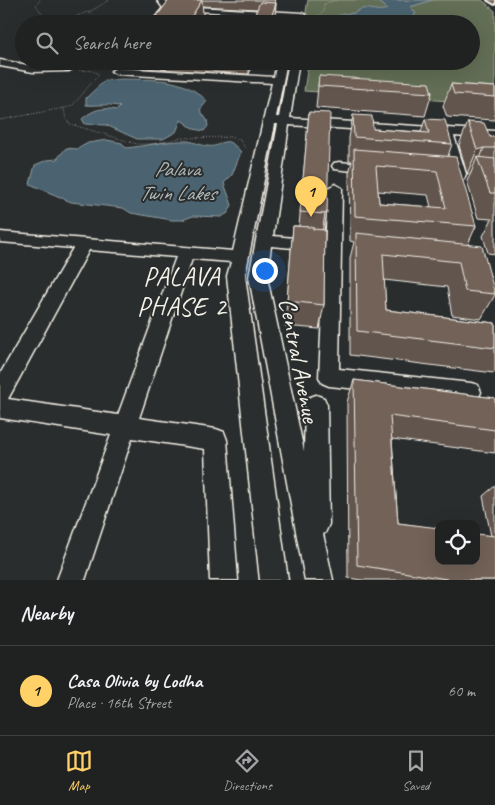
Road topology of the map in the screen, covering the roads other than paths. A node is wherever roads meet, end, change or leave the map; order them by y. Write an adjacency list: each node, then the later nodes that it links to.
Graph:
1 (161, 0): 2 (street)
2 (167, 8): 4 (street); 5 (street)
3 (292, 10): 4 (street); 7 (street); 8 (street)
4 (255, 12): 6 (street)
5 (161, 15)
6 (254, 15)
7 (291, 15)
8 (301, 15)
9 (0, 63): 10 (street)
10 (15, 66)
11 (117, 70): 14 (street)
12 (280, 70): 14 (street, Central Avenue)
13 (291, 70): 15 (street, Central Avenue)
14 (278, 80): 15 (street, Central Avenue)
15 (277, 120): 16 (street); 23 (street, Central Avenue); 27 (street, Central Avenue)
16 (446, 132): 17 (street); 20 (street)
17 (495, 135)
18 (339, 166): 19 (street)
19 (389, 170)
20 (439, 174)
21 (335, 188): 25 (street)
22 (0, 237): 24 (street)
23 (263, 240): 25 (street); 36 (street, Central Avenue)
24 (84, 244): 26 (street); 29 (street)
25 (333, 247): 28 (street)
26 (186, 252): 27 (street); 32 (street)
27 (240, 257): 35 (street, Central Avenue)
28 (471, 392)
29 (0, 393)
30 (316, 405): 37 (street)
31 (0, 408): 32 (street)
32 (126, 427): 33 (street); 34 (street)
33 (71, 580)
34 (224, 580)
35 (274, 580)
36 (320, 580)
37 (329, 580)

